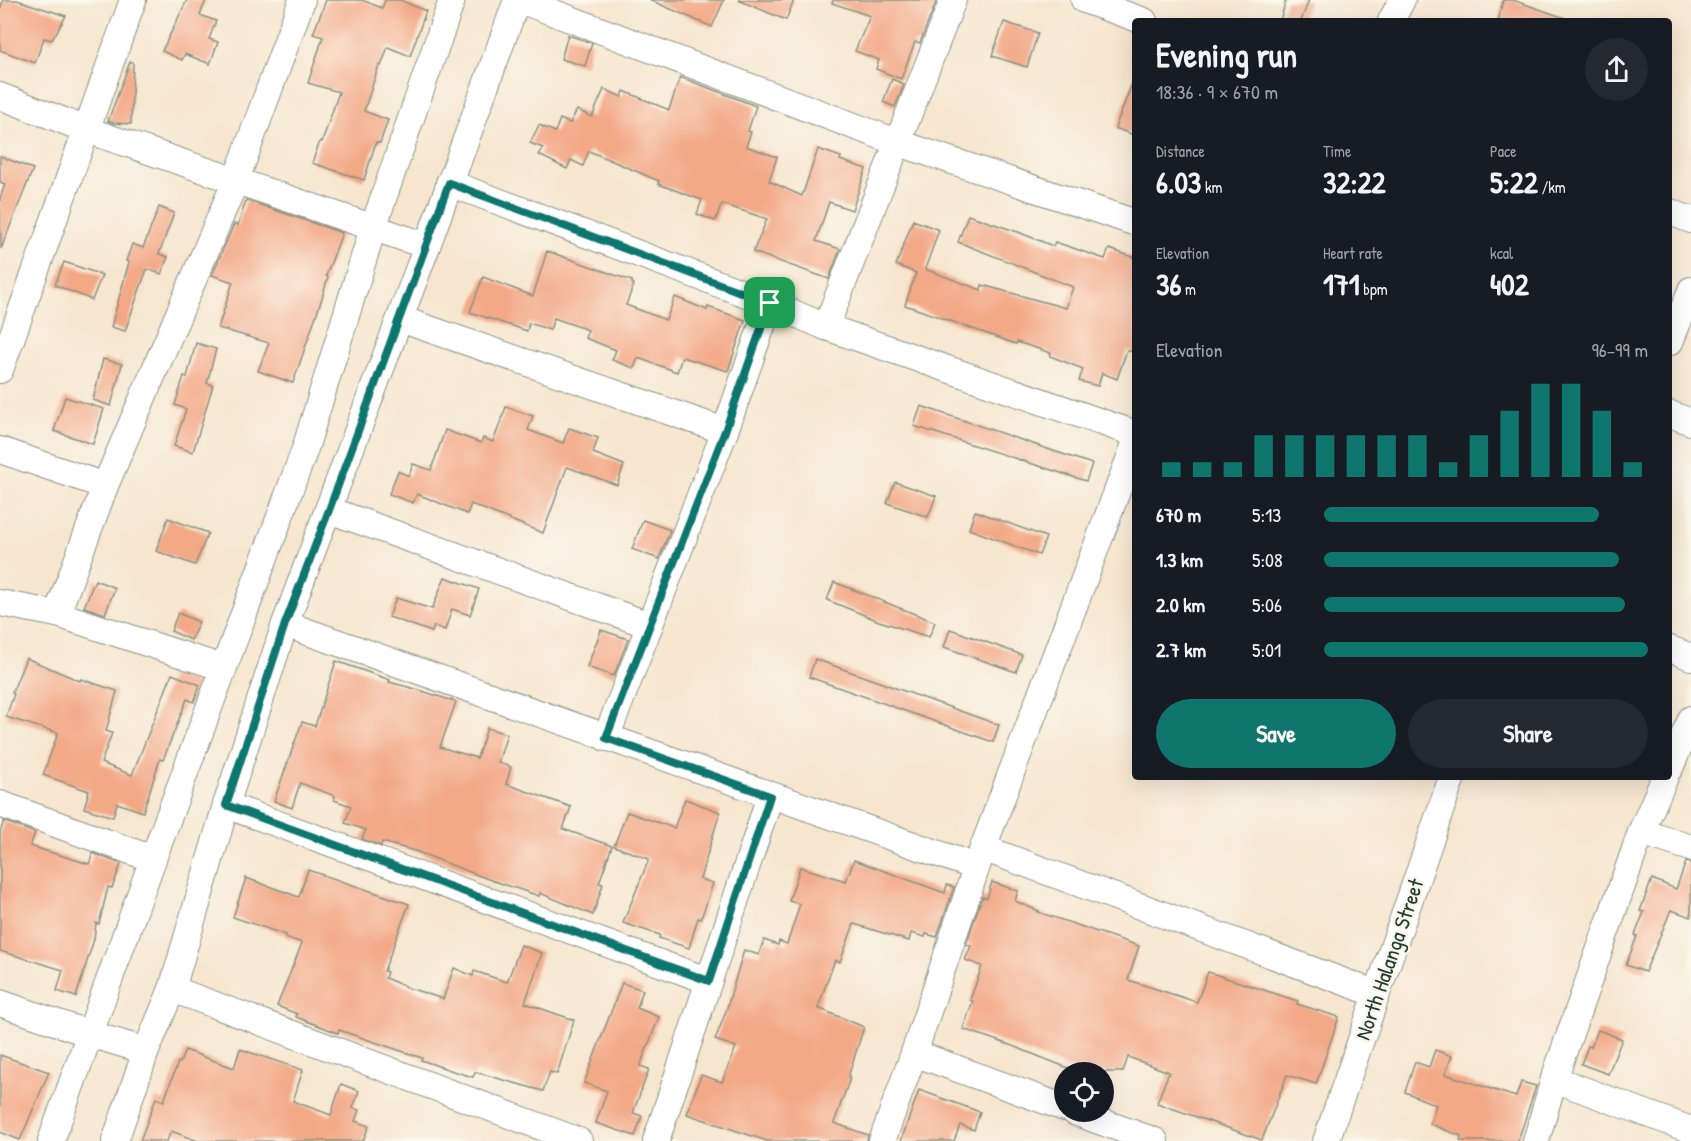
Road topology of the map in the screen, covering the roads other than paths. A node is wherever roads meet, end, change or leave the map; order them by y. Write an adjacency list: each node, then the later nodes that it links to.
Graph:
1 (133, 0): 11 (street)
2 (302, 0): 13 (street)
3 (452, 0): 18 (street)
4 (518, 0): 12 (street); 14 (street)
5 (953, 0): 12 (street)
6 (1084, 0): 8 (street)
7 (1402, 0): 9 (street)
8 (1135, 18)
9 (1392, 18)
10 (0, 96): 11 (street)
11 (87, 130): 13 (street); 25 (street)
12 (899, 143): 17 (street); 23 (street)
13 (236, 180): 18 (street); 32 (street)
14 (449, 183): 19 (street); 21 (street)
15 (1672, 213): 16 (street)
16 (1691, 220)
17 (1132, 222)
18 (373, 228): 19 (street); 40 (street)
19 (427, 246): 22 (street)
20 (1691, 290): 24 (street)
21 (770, 303): 23 (street); 28 (street)
22 (400, 319): 28 (street); 33 (street)
23 (826, 327): 29 (street)
24 (1672, 337)
25 (0, 370)
26 (1672, 415): 27 (street)
27 (1691, 422)
28 (725, 431): 37 (street)
29 (1132, 433)
30 (0, 450): 32 (street)
31 (1132, 452): 51 (street)
32 (105, 486): 35 (street)
33 (329, 510): 36 (street); 37 (street)
34 (0, 603): 35 (street)
35 (57, 614): 40 (street)
36 (285, 624): 42 (street); 48 (street)
37 (650, 625): 42 (street)
38 (1672, 651): 39 (street)
39 (1691, 657)
40 (223, 668): 52 (street)
41 (1691, 718): 43 (street)
42 (606, 738): 46 (street)
43 (1672, 763)
44 (1451, 780): 55 (street, North Halanga Street)
45 (1664, 780): 49 (street)
46 (770, 796): 51 (street); 53 (street)
47 (0, 804): 52 (street)
48 (226, 805): 53 (street); 54 (street)
49 (1641, 832): 50 (street); 60 (street)
50 (1691, 848)
51 (979, 857): 55 (street); 59 (street)
52 (153, 859): 57 (street)
53 (709, 981): 68 (street)
54 (172, 989): 58 (street); 64 (street)
55 (1377, 994): 71 (street, North Halanga Street)
56 (0, 1003): 57 (street)
57 (90, 1034): 58 (street); 65 (street)
58 (146, 1051): 66 (street)
59 (914, 1053): 61 (street); 69 (street)
60 (1554, 1079): 63 (street); 72 (street)
61 (1054, 1104)
62 (1102, 1122): 70 (street)
63 (1691, 1130)
64 (530, 1133): 67 (street)
65 (51, 1141)
66 (115, 1141)
67 (579, 1141)
68 (656, 1141)
69 (882, 1141)
70 (1155, 1141)
71 (1326, 1141)
72 (1536, 1141)

